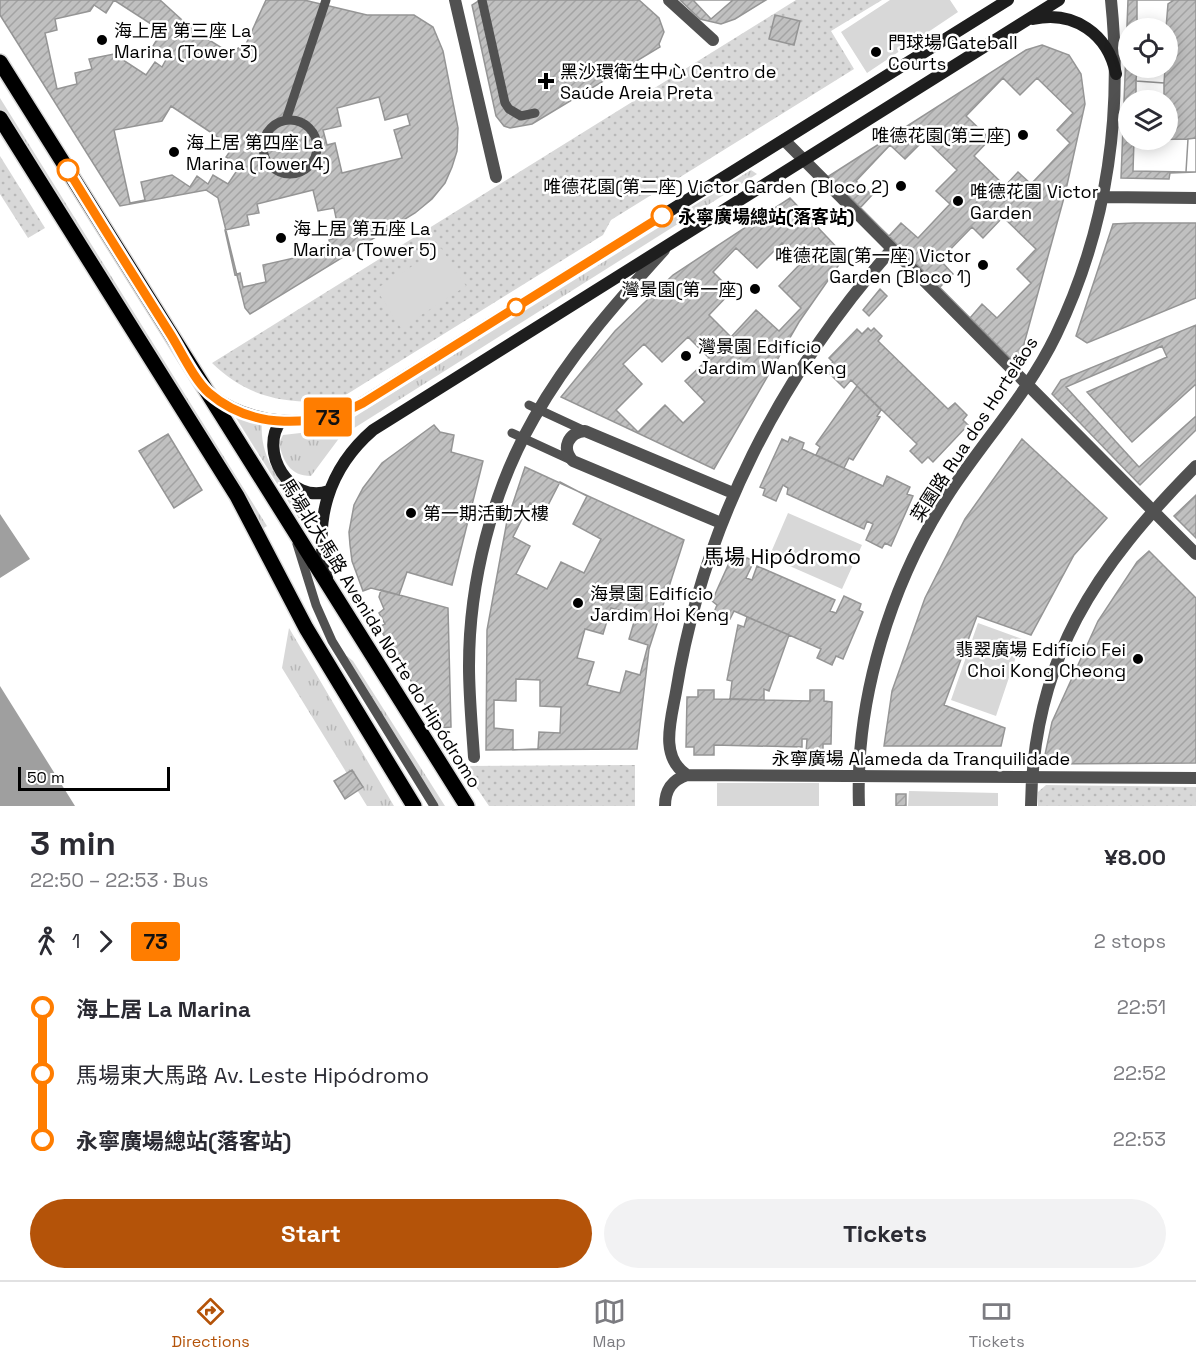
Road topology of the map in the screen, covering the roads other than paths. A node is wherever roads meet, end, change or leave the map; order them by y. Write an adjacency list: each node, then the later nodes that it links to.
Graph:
1 (326, 0): 16 (lane)
2 (455, 0): 19 (street)
3 (482, 0): 14 (lane)
4 (669, 0): 11 (street)
5 (1003, 0): 9 (main road)
6 (1008, 0): 9 (main road)
7 (1059, 0): 10 (main road)
8 (1111, 0): 13 (street, 菜園路 Rua dos Hortelãos)
9 (985, 15): 17 (main road)
10 (1021, 24): 13 (main road); 18 (main road)
11 (713, 40)
12 (0, 62): 25 (main road, 馬場北大馬路 Avenida Norte do Hipódromo)
13 (1116, 74): 20 (street, 菜園路 Rua dos Hortelãos)
14 (536, 114)
15 (0, 118): 44 (main road)
16 (286, 120): 16 (lane)
17 (784, 140): 18 (street); 27 (main road)
18 (803, 159): 22 (main road); 23 (street)
19 (496, 177)
20 (1104, 197): 21 (street); 24 (street, 菜園路 Rua dos Hortelãos)
21 (1196, 198)
22 (672, 241): 26 (street, 馬場北大馬路 Avenida Norte do Hipódromo); 32 (main road)
23 (892, 249): 24 (street); 33 (street)
24 (1028, 385): 34 (street); 41 (street, 菜園路 Rua dos Hortelãos)
25 (206, 391): 27 (main road); 36 (main road, 馬場北大馬路 Avenida Norte do Hipódromo)
26 (534, 408): 28 (lane); 29 (street, 馬場北大馬路 Avenida Norte do Hipódromo)
27 (281, 421): 32 (main road)
28 (585, 431): 30 (street); 33 (street)
29 (521, 434): 30 (lane); 39 (street, 馬場北大馬路 Avenida Norte do Hipódromo)
30 (573, 461): 35 (street)
31 (1196, 465): 34 (street)
32 (329, 491): 38 (main road)
33 (734, 493): 35 (street)
34 (1152, 510): 37 (street); 42 (street)
35 (721, 523): 40 (street)
36 (290, 525): 38 (main road, 馬場北大馬路 Avenida Norte do Hipódromo); 45 (lane)
37 (1196, 554)
38 (330, 588): 46 (main road, 馬場北大馬路 Avenida Norte do Hipódromo)
39 (474, 757)
40 (687, 775): 41 (street, 永寧廣場 Alameda da Tranquilidade); 47 (street)
41 (860, 776): 42 (street, 永寧廣場 Alameda da Tranquilidade); 48 (street, 菜園路 Rua dos Hortelãos)
42 (1032, 777): 43 (street, 永寧廣場 Alameda da Tranquilidade); 49 (street)
43 (1196, 778)
44 (414, 806)
45 (434, 806)
46 (467, 806)
47 (665, 806)
48 (860, 806)
49 (1031, 806)

